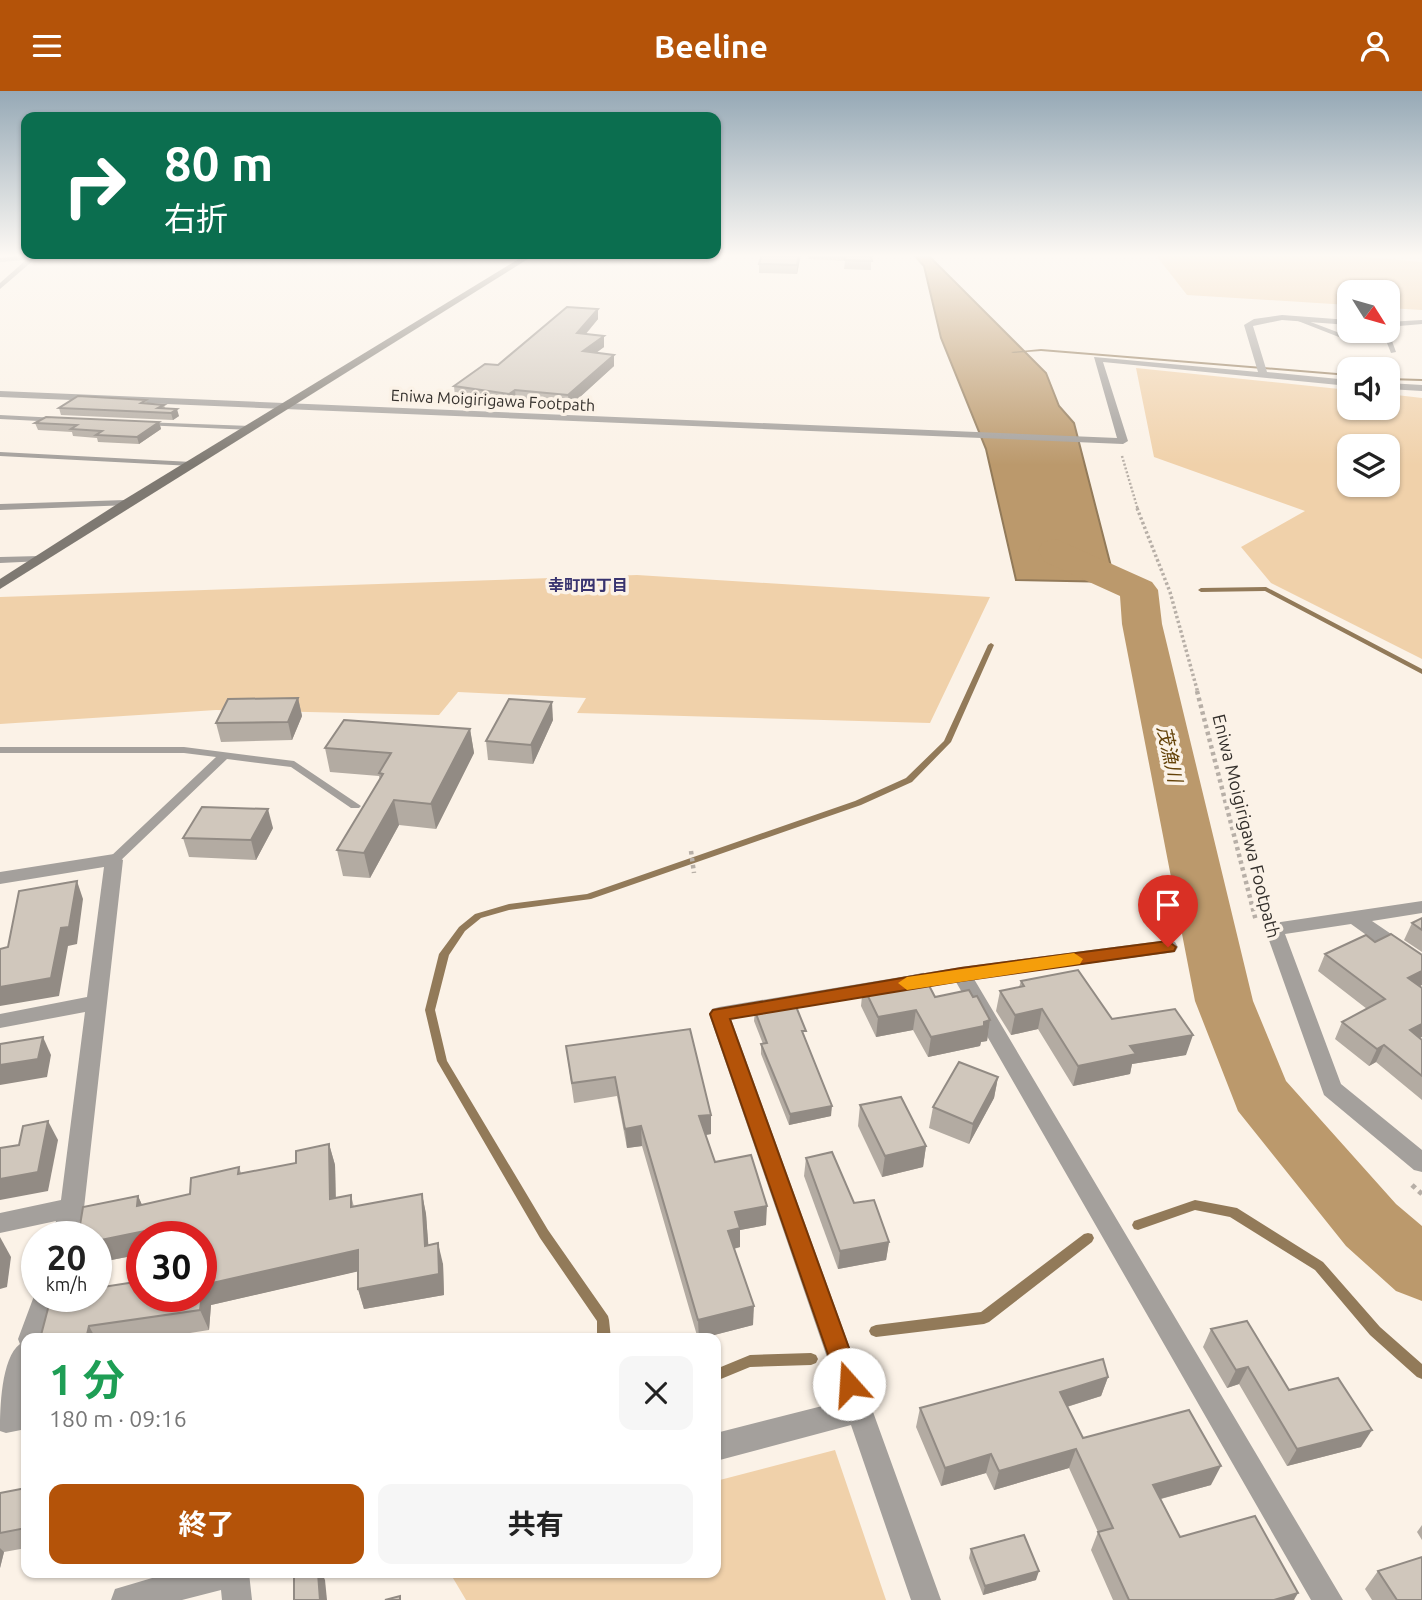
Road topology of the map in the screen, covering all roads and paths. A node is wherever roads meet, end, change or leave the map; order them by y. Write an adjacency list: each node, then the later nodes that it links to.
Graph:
1 (419, 324): 12 (street)
2 (1249, 324): 7 (street)
3 (1311, 324): 4 (lane)
4 (1337, 334)
5 (1390, 343): 6 (lane)
6 (1393, 352)
7 (1262, 370): 8 (street); 17 (street)
8 (1337, 381)
9 (1400, 387): 10 (street)
10 (1422, 388)
11 (0, 394): 12 (street)
12 (288, 406): 16 (street); 17 (street)
13 (0, 417): 14 (lane)
14 (70, 420)
15 (139, 423): 16 (lane)
16 (251, 428): 19 (street)
17 (1118, 440): 34 (path, Eniwa Moigirigawa Footpath)
18 (0, 454): 19 (lane)
19 (192, 464): 20 (street)
20 (126, 503): 21 (street); 22 (street)
21 (0, 507)
22 (40, 559): 23 (lane); 24 (street)
23 (0, 560)
24 (0, 585)
25 (0, 750): 26 (lane)
26 (225, 755): 27 (lane); 29 (lane)
27 (355, 806)
28 (691, 851): 30 (path)
29 (114, 860): 31 (street); 38 (street)
30 (694, 873)
31 (0, 878)
32 (1422, 907): 33 (street)
33 (1353, 916): 36 (street); 40 (street)
34 (1257, 927)
35 (1168, 947): 37 (street)
36 (1422, 965)
37 (961, 974): 49 (street); 57 (street)
38 (94, 1003): 39 (street); 43 (street)
39 (0, 1021)
40 (1422, 1164)
41 (1402, 1175): 42 (path)
42 (1422, 1194)
43 (72, 1208): 44 (street); 45 (street)
44 (68, 1221)
45 (0, 1223)
46 (39, 1312): 47 (street)
47 (33, 1333)
48 (21, 1370): 50 (street)
49 (859, 1410): 51 (street); 56 (street)
50 (21, 1417)
51 (721, 1446)
52 (207, 1578): 54 (street)
53 (235, 1578): 55 (street)
54 (125, 1600)
55 (237, 1600)
56 (926, 1600)
57 (1328, 1600)

